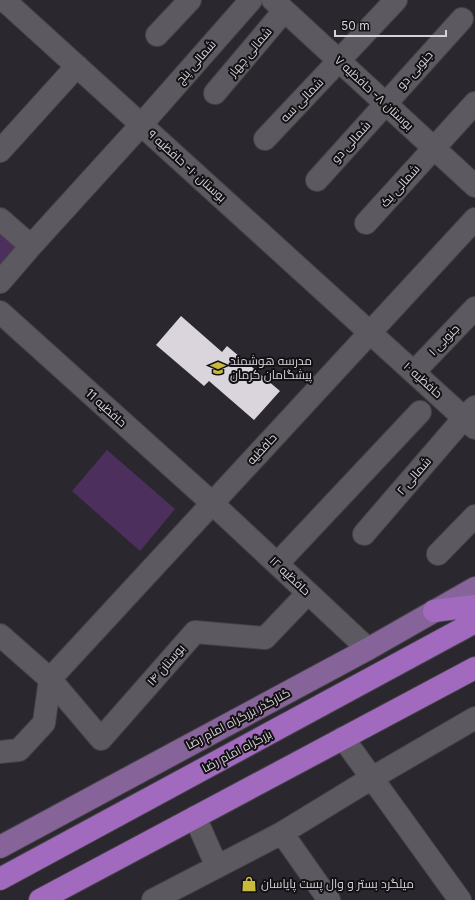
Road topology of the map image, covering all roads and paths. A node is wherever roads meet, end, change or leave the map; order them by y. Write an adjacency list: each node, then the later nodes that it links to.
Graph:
1 (4, 0): 9 (street, بوستان ۱۰- حافظیه ۹)
2 (190, 0): 7 (street)
3 (250, 0): 13 (street, شمالی پنج)
4 (396, 0): 8 (street, شمالی سه)
5 (279, 5): 8 (street, بوستان ۸- حافظیه ۷); 10 (street, شمالی چهار)
6 (462, 19): 12 (street, جنوبی دو)
7 (157, 35)
8 (339, 61): 12 (street, بوستان ۸- حافظیه ۷); 14 (street, شمالی سه)
9 (77, 66): 13 (street, بوستان ۱۰- حافظیه ۹); 16 (street)
10 (215, 93)
11 (475, 103): 15 (street, شمالی یک)
12 (385, 104): 15 (street, بوستان ۸- حافظیه ۷); 17 (street, شمالی دو)
13 (141, 125): 22 (street, شمالی پنج); 26 (street, بوستان ۱۰- حافظیه ۹)
14 (265, 139)
15 (434, 149): 18 (street, بوستان ۸- حافظیه ۷); 21 (street, شمالی یک)
16 (0, 151)
17 (316, 180)
18 (475, 186)
19 (0, 219): 22 (street)
20 (475, 219): 26 (street, حافظیه)
21 (366, 223)
22 (31, 246): 23 (street, شمالی پنج)
23 (0, 282)
24 (475, 308): 27 (street, ۱ جنوبی)
25 (0, 312): 30 (street, حافظیه 11)
26 (370, 332): 27 (street, حافظیه ۱۰); 30 (street, حافظیه)
27 (414, 372): 29 (street, حافظیه ۱۰)
28 (420, 412): 34 (street)
29 (471, 418): 32 (street, ۲ شمالی)
30 (212, 503): 34 (street, حافظیه ۱۲); 43 (street, حافظیه)
31 (475, 516): 33 (street)
32 (364, 534)
33 (438, 554)
34 (277, 564): 36 (street, حافظیه ۱۲)
35 (475, 588): 38 (main road, کنارگذر بزرگراه امام رضا)
36 (308, 593): 41 (street, حافظیه ۱۲); 43 (street, بوستان ۱۴)
37 (475, 606): 38 (highway)
38 (434, 610): 41 (main road, کنارگذر بزرگراه امام رضا)
39 (475, 622): 52 (highway, بزرگراه امام رضا)
40 (0, 635): 43 (street)
41 (368, 648): 50 (main road, کنارگذر بزرگراه امام رضا)
42 (475, 668): 45 (highway)
43 (50, 679): 46 (street)
44 (475, 718): 47 (street)
45 (344, 738): 47 (street); 48 (highway)
46 (0, 752)
47 (372, 778): 49 (street); 56 (street)
48 (195, 817): 51 (street); 54 (highway)
49 (282, 833): 51 (street); 55 (street)
50 (0, 847)
51 (217, 867): 53 (street)
52 (0, 879)
53 (158, 899)
54 (40, 900)
55 (329, 900)
56 (460, 900)

